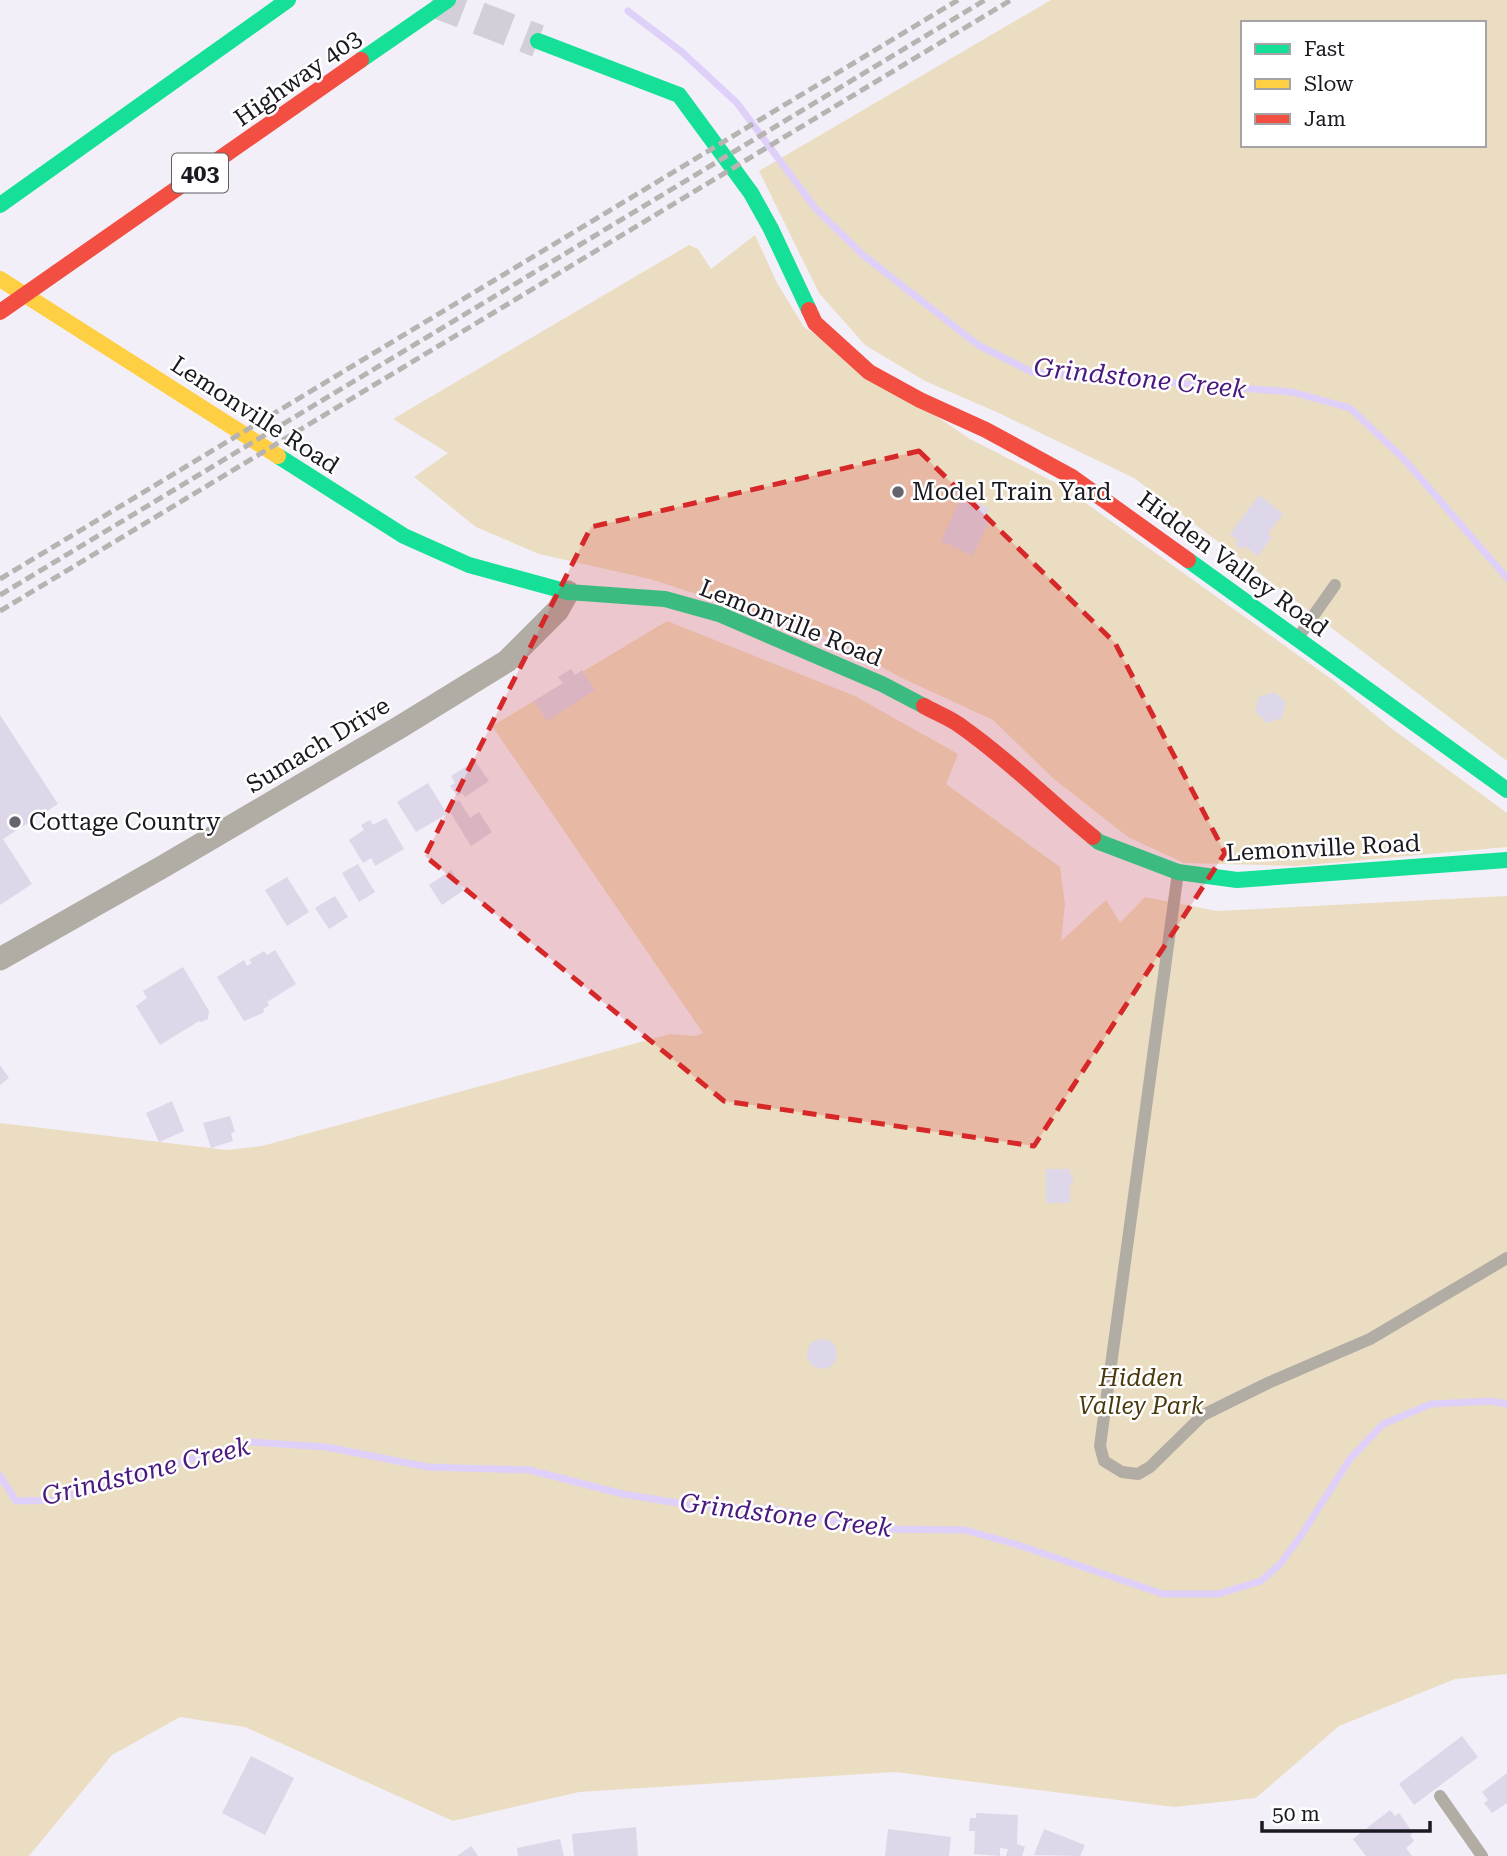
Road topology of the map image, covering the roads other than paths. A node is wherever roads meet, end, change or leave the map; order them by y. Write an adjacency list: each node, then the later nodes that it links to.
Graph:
1 (288, 0): 4 (main road)
2 (448, 0): 6 (main road, Highway 403 / 403)
3 (538, 41): 9 (main road, Hidden Valley Road)
4 (0, 205)
5 (0, 279): 8 (main road, Lemonville Road)
6 (0, 312)
7 (1335, 585): 9 (lane)
8 (568, 592): 12 (main road, Lemonville Road); 13 (street, Sumach Drive)
9 (1297, 639): 10 (main road, Hidden Valley Road)
10 (1507, 790)
11 (1507, 860): 12 (main road, Lemonville Road)
12 (1178, 872): 14 (lane)
13 (0, 959)
14 (1507, 1258)
15 (1440, 1797): 16 (lane)
16 (1482, 1856)

